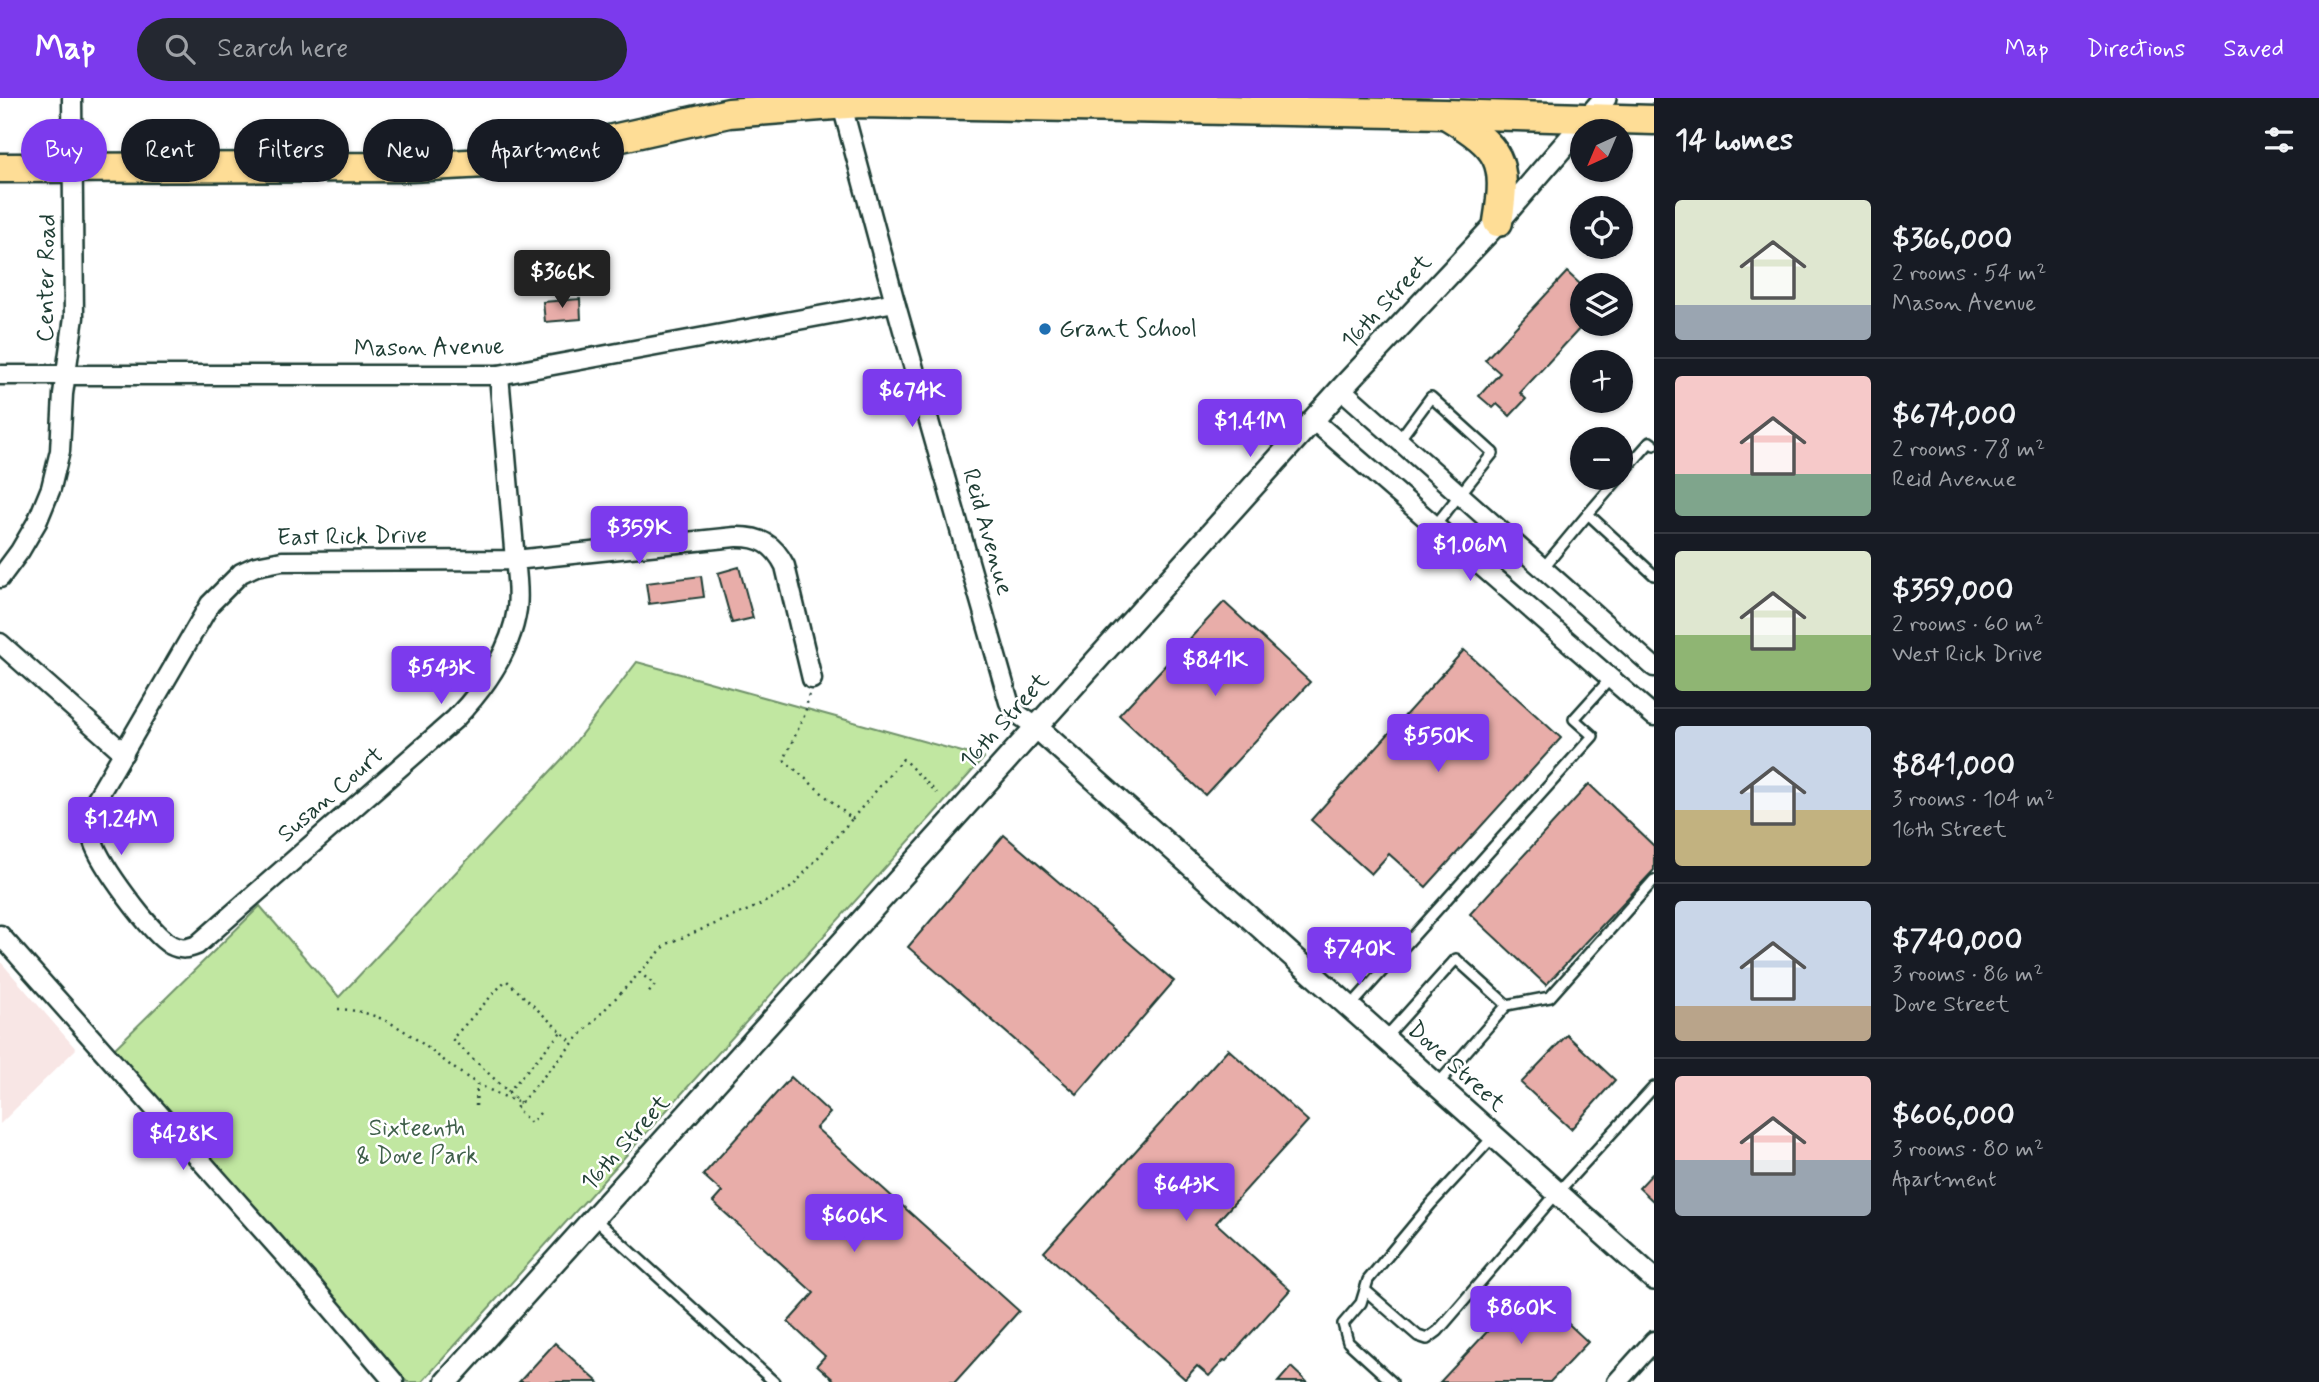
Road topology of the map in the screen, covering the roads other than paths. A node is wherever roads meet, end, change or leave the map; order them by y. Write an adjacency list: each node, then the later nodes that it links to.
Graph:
1 (72, 98): 6 (street, Center Road)
2 (1605, 98): 7 (street, 16th Street)
3 (841, 101): 4 (main road); 13 (main road); 16 (street, Reid Avenue)
4 (1138, 103): 5 (main road)
5 (1445, 114): 7 (main road); 15 (main road)
6 (72, 119)
7 (1586, 119)
8 (1633, 120): 9 (main road)
9 (1654, 120)
10 (1570, 138): 15 (street, 16th Street)
11 (0, 167): 12 (main road)
12 (21, 167)
13 (107, 167)
14 (72, 182): 18 (street, Center Road)
15 (1498, 222): 20 (street, 16th Street)
16 (895, 302): 19 (street, Mason Avenue); 38 (street, Reid Avenue)
17 (0, 375): 18 (street, Mason Avenue)
18 (66, 375): 19 (street, Mason Avenue); 32 (street, Center Road)
19 (499, 375): 29 (street, Susan Court)
20 (1341, 389): 21 (street, 16th Street); 22 (street)
21 (1313, 420): 28 (street); 38 (street, 16th Street)
22 (1399, 440): 26 (street); 26 (lane)
23 (1654, 445): 24 (lane)
24 (1633, 462)
25 (1609, 490): 27 (lane)
26 (1461, 495): 28 (lane); 30 (street)
27 (1588, 514): 30 (lane); 31 (lane)
28 (1434, 527): 35 (street)
29 (515, 560): 36 (street, East Rick Drive); 39 (street, East Rick Drive); 42 (street, Susan Court)
30 (1543, 568): 34 (street)
31 (1654, 575)
32 (0, 578)
33 (0, 643): 39 (street)
34 (1654, 667)
35 (1611, 678): 37 (street); 44 (lane)
36 (812, 679)
37 (1654, 716)
38 (1035, 726): 44 (street, Dove Street); 50 (street, 16th Street)
39 (124, 753): 42 (street, East Rick Drive)
40 (1654, 880): 43 (lane)
41 (0, 935): 54 (street)
42 (185, 950)
43 (1507, 1005): 45 (lane); 46 (lane)
44 (1350, 1007): 45 (street, Dove Street)
45 (1385, 1038): 46 (street, Dove Street)
46 (1437, 1085): 48 (street, Dove Street)
47 (1654, 1087): 49 (lane)
48 (1494, 1136): 49 (street, Dove Street); 52 (lane)
49 (1557, 1193): 51 (street, Dove Street); 52 (lane)
50 (594, 1218): 55 (street, 16th Street); 56 (lane)
51 (1654, 1279)
52 (1365, 1290): 57 (lane)
53 (1654, 1341): 58 (street)
54 (389, 1380)
55 (446, 1382)
56 (774, 1382)
57 (1392, 1382)
58 (1617, 1382)

